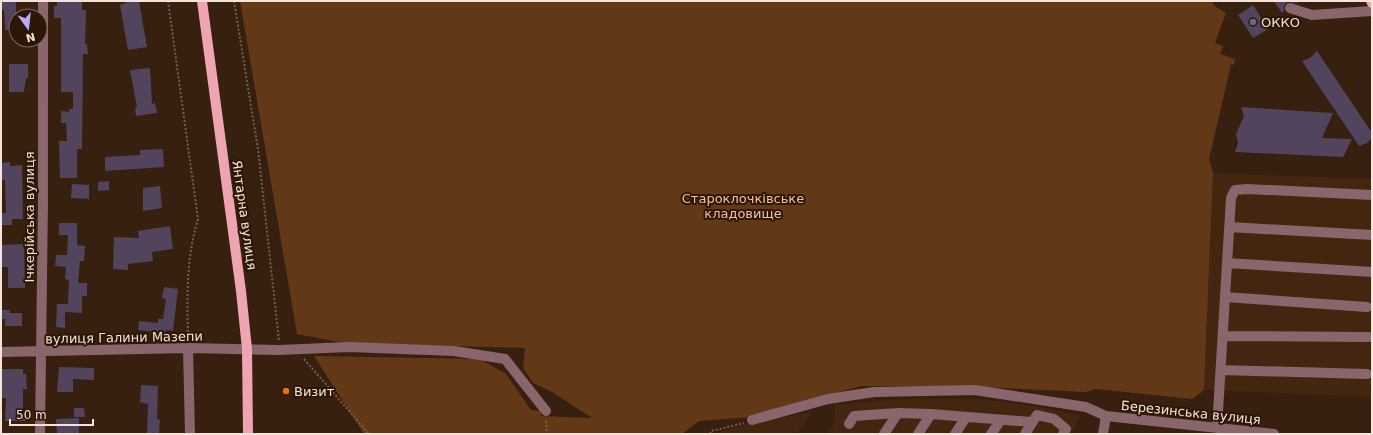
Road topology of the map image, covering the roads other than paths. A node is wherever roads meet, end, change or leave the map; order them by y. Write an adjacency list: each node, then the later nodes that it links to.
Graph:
1 (42, 1): 17 (street, Ічкерійська вулиця)
2 (202, 1): 15 (main road, Янтарна вулиця)
3 (1290, 8): 4 (street)
4 (1372, 11)
5 (1372, 195): 6 (street)
6 (1230, 227): 7 (street); 8 (street)
7 (1372, 235)
8 (1227, 263): 9 (street); 10 (street)
9 (1372, 272)
10 (1225, 297): 11 (street); 12 (street)
11 (1367, 307)
12 (1223, 336): 13 (street); 18 (street)
13 (1369, 337)
14 (188, 348): 15 (street, вулиця Галини Мазепи); 17 (street, вулиця Галини Мазепи); 33 (street)
15 (247, 348): 21 (street, вулиця Галини Мазепи); 34 (main road, Янтарна вулиця)
16 (1, 352): 17 (street, вулиця Галини Мазепи)
17 (41, 352): 32 (street, Ічкерійська вулиця)
18 (1221, 370): 19 (street); 31 (street)
19 (1367, 374)
20 (1062, 403): 24 (street, Березинська вулиця); 26 (street); 27 (street, Березинська вулиця)
21 (546, 411)
22 (898, 413): 23 (street); 30 (street); 35 (street)
23 (931, 414): 25 (street); 36 (street)
24 (1106, 416): 31 (street, Березинська вулиця); 41 (street)
25 (966, 417): 28 (street); 37 (street)
26 (1054, 418): 29 (street); 40 (street)
27 (752, 420)
28 (1001, 420): 29 (street); 38 (street)
29 (1032, 422): 39 (street)
30 (849, 424)
31 (1217, 428): 42 (street, Березинська вулиця)
32 (40, 434)
33 (190, 434)
34 (248, 434)
35 (884, 434)
36 (918, 434)
37 (955, 434)
38 (991, 434)
39 (1025, 434)
40 (1063, 434)
41 (1103, 434)
42 (1274, 434)

